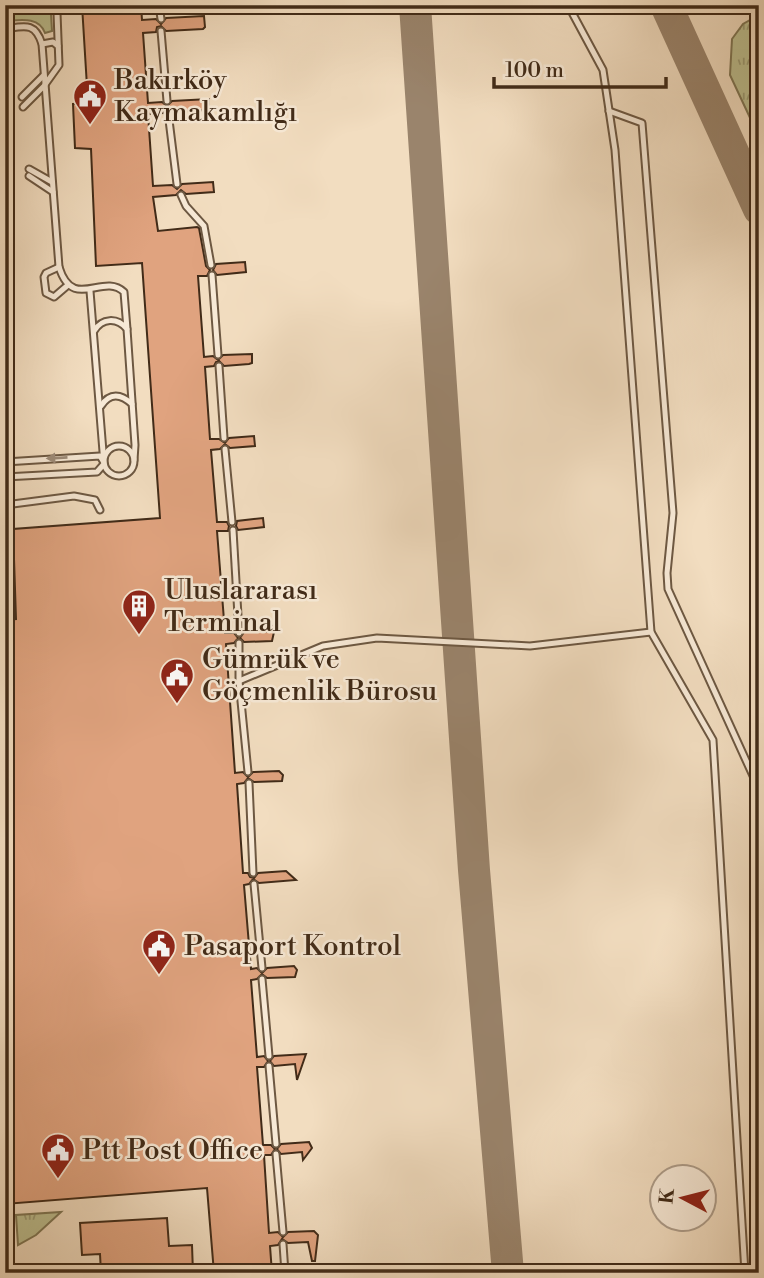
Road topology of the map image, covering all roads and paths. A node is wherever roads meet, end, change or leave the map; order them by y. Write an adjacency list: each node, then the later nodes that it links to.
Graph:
1 (159, 5): 4 (lane)
2 (568, 5): 14 (lane)
3 (5, 9): 8 (lane)
4 (160, 19)
5 (5, 29): 7 (lane)
6 (162, 31): 12 (lane)
7 (42, 44): 8 (lane); 9 (lane)
8 (58, 46): 10 (lane)
9 (43, 76): 10 (lane); 11 (lane)
10 (44, 86): 13 (lane); 16 (lane)
11 (22, 97)
12 (167, 101)
13 (23, 107)
14 (609, 111): 41 (lane); 47 (lane)
15 (168, 112): 17 (lane)
16 (52, 182): 18 (lane); 18 (lane)
17 (177, 184)
18 (53, 191): 21 (lane)
19 (181, 195): 20 (lane)
20 (211, 265)
21 (59, 267): 23 (lane); 23 (lane)
22 (212, 275): 27 (lane)
23 (68, 285): 24 (lane)
24 (90, 291): 25 (lane); 26 (lane)
25 (127, 330): 26 (lane); 29 (lane)
26 (94, 331): 30 (lane)
27 (218, 355)
28 (219, 366): 31 (lane)
29 (132, 404): 30 (lane); 33 (lane)
30 (100, 409): 35 (lane)
31 (224, 438)
32 (225, 449): 39 (lane)
33 (134, 460): 35 (lane); 35 (lane)
34 (5, 461): 35 (lane, one-way to 34)
35 (104, 464): 36 (lane)
36 (5, 477)
37 (5, 505): 38 (lane)
38 (100, 510)
39 (232, 522)
40 (233, 530): 42 (lane)
41 (651, 632): 44 (lane); 59 (lane)
42 (239, 633)
43 (239, 643): 44 (lane)
44 (239, 681): 45 (lane)
45 (247, 772)
46 (249, 783): 48 (lane)
47 (759, 789)
48 (253, 873)
49 (254, 884): 50 (lane)
50 (262, 968)
51 (262, 979): 52 (lane)
52 (269, 1056)
53 (270, 1066): 54 (lane)
54 (276, 1144)
55 (276, 1154): 56 (lane)
56 (283, 1232)
57 (283, 1244): 58 (lane)
58 (285, 1273)
59 (745, 1273)

